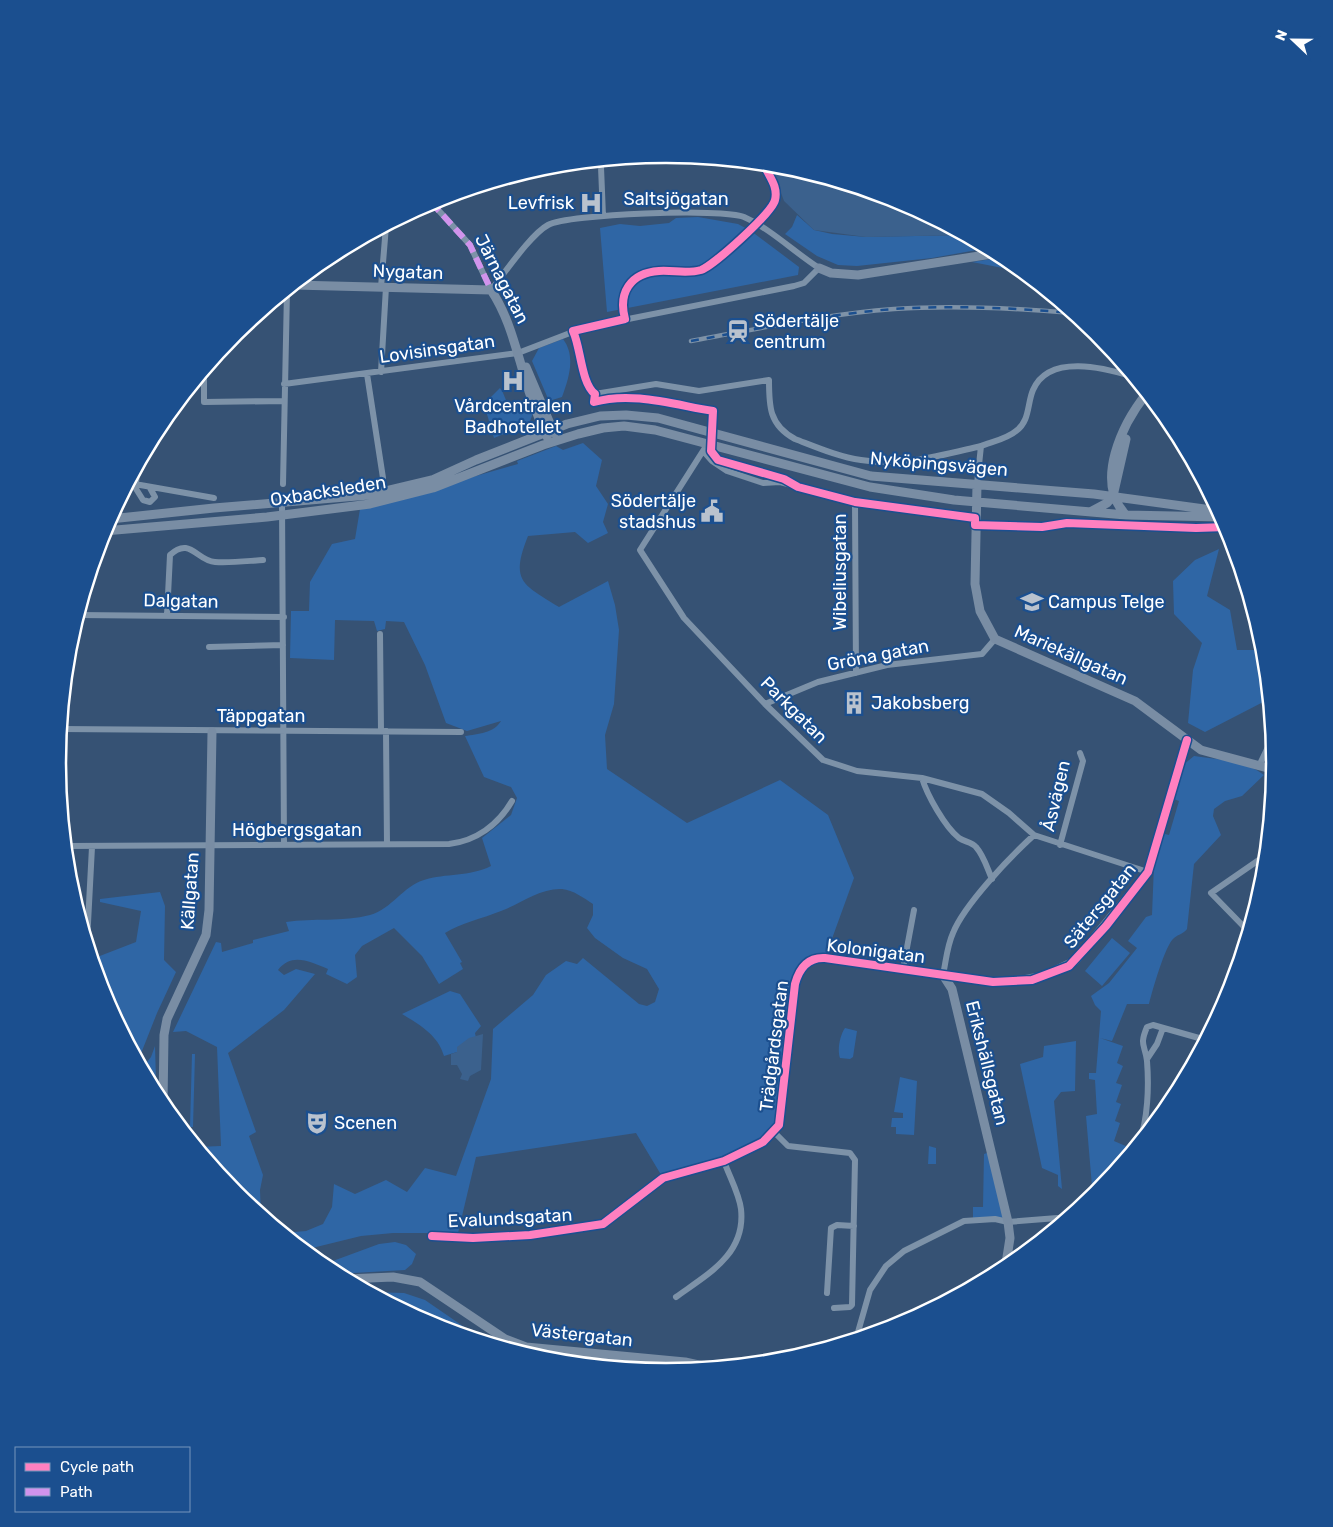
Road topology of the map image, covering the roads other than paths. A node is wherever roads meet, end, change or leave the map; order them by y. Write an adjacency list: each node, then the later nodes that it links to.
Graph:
1 (601, 167): 3 (street)
2 (437, 209): 9 (street, Järnagatan)
3 (604, 216): 6 (street, Saltsjögatan); 9 (street, Saltsjögatan)
4 (386, 233): 8 (street)
5 (985, 255): 6 (main road, Saltsjögatan)
6 (820, 268): 11 (street, Lovisinsgatan)
7 (302, 286): 8 (main road, Nygatan)
8 (383, 287): 9 (main road, Nygatan); 13 (street)
9 (491, 290): 12 (main road, Järnagatan)
10 (287, 299): 17 (street)
11 (573, 331): 12 (street, Lovisinsgatan); 24 (street)
12 (518, 353): 13 (street, Lovisinsgatan); 21 (main road, Järnagatan)
13 (382, 372): 14 (street, Lovisinsgatan)
14 (366, 374): 17 (street, Lovisinsgatan); 27 (street)
15 (1124, 375): 24 (street)
16 (204, 381): 19 (street)
17 (284, 384): 19 (street)
18 (1144, 399): 20 (main road)
19 (284, 401): 28 (street)
20 (1132, 417): 26 (main road); 34 (main road)
21 (549, 431): 22 (main road, Nyköpingsvägen); 23 (main road, Järnagatan); 36 (main road, Oxbacksleden)
22 (715, 432): 25 (street); 29 (main road, Nyköpingsvägen)
23 (553, 441): 25 (main road, Nyköpingsvägen); 42 (main road, Oxbacksleden)
24 (980, 446): 29 (street)
25 (706, 448): 37 (street); 38 (main road, Nyköpingsvägen); 56 (street, Parkgatan)
26 (1111, 474): 33 (main road); 34 (main road)
27 (383, 478)
28 (283, 484)
29 (977, 484): 33 (main road, Nyköpingsvägen); 38 (main road, Mariekällgatan)
30 (135, 485): 32 (street)
31 (134, 486): 32 (street)
32 (150, 488): 35 (street)
33 (1094, 494): 34 (main road, Nyköpingsvägen)
34 (1113, 496): 39 (main road, Nyköpingsvägen); 40 (main road); 41 (main road)
35 (214, 498)
36 (282, 502): 42 (street); 44 (main road, Oxbacksleden)
37 (855, 502): 45 (street); 55 (street, Wibeliusgatan)
38 (976, 502): 40 (main road, Nyköpingsvägen); 45 (main road, Mariekällgatan)
39 (1210, 510)
40 (1089, 512): 41 (main road, Nyköpingsvägen)
41 (1126, 514): 43 (main road, Nyköpingsvägen)
42 (282, 516): 46 (main road, Oxbacksleden); 50 (street)
43 (1213, 517)
44 (119, 518)
45 (975, 518): 52 (main road, Mariekällgatan)
46 (114, 530)
47 (263, 560): 49 (street)
48 (85, 615): 49 (street, Dalgatan)
49 (168, 615): 50 (street, Dalgatan)
50 (284, 617): 53 (street)
51 (380, 634): 59 (street)
52 (995, 639): 55 (street, Gröna gatan); 62 (main road, Mariekällgatan)
53 (284, 645): 54 (street); 58 (street)
54 (209, 647)
55 (856, 673): 56 (street, Gröna gatan)
56 (764, 704): 67 (street, Parkgatan)
57 (68, 729): 60 (street, Täppgatan)
58 (282, 731): 59 (street, Täppgatan); 60 (street, Täppgatan); 72 (street)
59 (383, 731): 61 (street, Täppgatan); 70 (street)
60 (212, 732): 71 (main road, Källgatan)
61 (461, 732)
62 (1187, 740): 65 (main road, Mariekällgatan); 77 (main road, Sätersgatan)
63 (1266, 751): 65 (street)
64 (1080, 753): 73 (street, Åsvägen)
65 (1259, 766): 66 (main road, Mariekällgatan)
66 (1267, 768)
67 (922, 778): 69 (street, Parkgatan); 78 (street)
68 (512, 801): 70 (street, Högbergsgatan)
69 (1034, 836): 73 (street, Parkgatan); 78 (street)
70 (387, 844): 72 (street, Högbergsgatan)
71 (210, 845): 72 (street, Högbergsgatan); 75 (street, Högbergsgatan); 88 (main road, Källgatan)
72 (284, 845)
73 (1060, 845): 77 (street, Parkgatan)
74 (72, 846): 75 (street, Högbergsgatan)
75 (92, 847): 80 (street)
76 (1259, 860): 81 (street)
77 (1148, 872): 84 (main road, Sätersgatan)
78 (992, 879): 84 (street)
79 (914, 910): 83 (street, Kolonigatan)
80 (88, 922)
81 (1244, 927)
82 (805, 963): 83 (street, Kolonigatan); 90 (street, Trädgårdsgatan)
83 (903, 968): 84 (street, Kolonigatan)
84 (943, 975): 93 (main road, Erikshällsgatan)
85 (1162, 1028): 86 (street); 87 (street); 87 (street)
86 (1200, 1038)
87 (1147, 1059): 89 (street)
88 (163, 1091)
89 (1142, 1131)
90 (774, 1132): 91 (street, Evalundsgatan); 94 (street)
91 (724, 1161): 95 (street, Evalundsgatan); 99 (street)
92 (1058, 1218): 93 (street)
93 (1008, 1222): 96 (main road, Erikshällsgatan); 101 (street)
94 (854, 1226): 98 (street); 100 (street)
95 (432, 1236)
96 (1007, 1258)
97 (359, 1278): 102 (main road, Västergatan)
98 (828, 1293)
99 (676, 1297)
100 (834, 1308)
101 (858, 1332)
102 (523, 1346)
103 (529, 1347): 104 (main road, Västergatan)
104 (612, 1354): 105 (street); 106 (main road, Västergatan)
105 (610, 1361)
106 (689, 1363)

